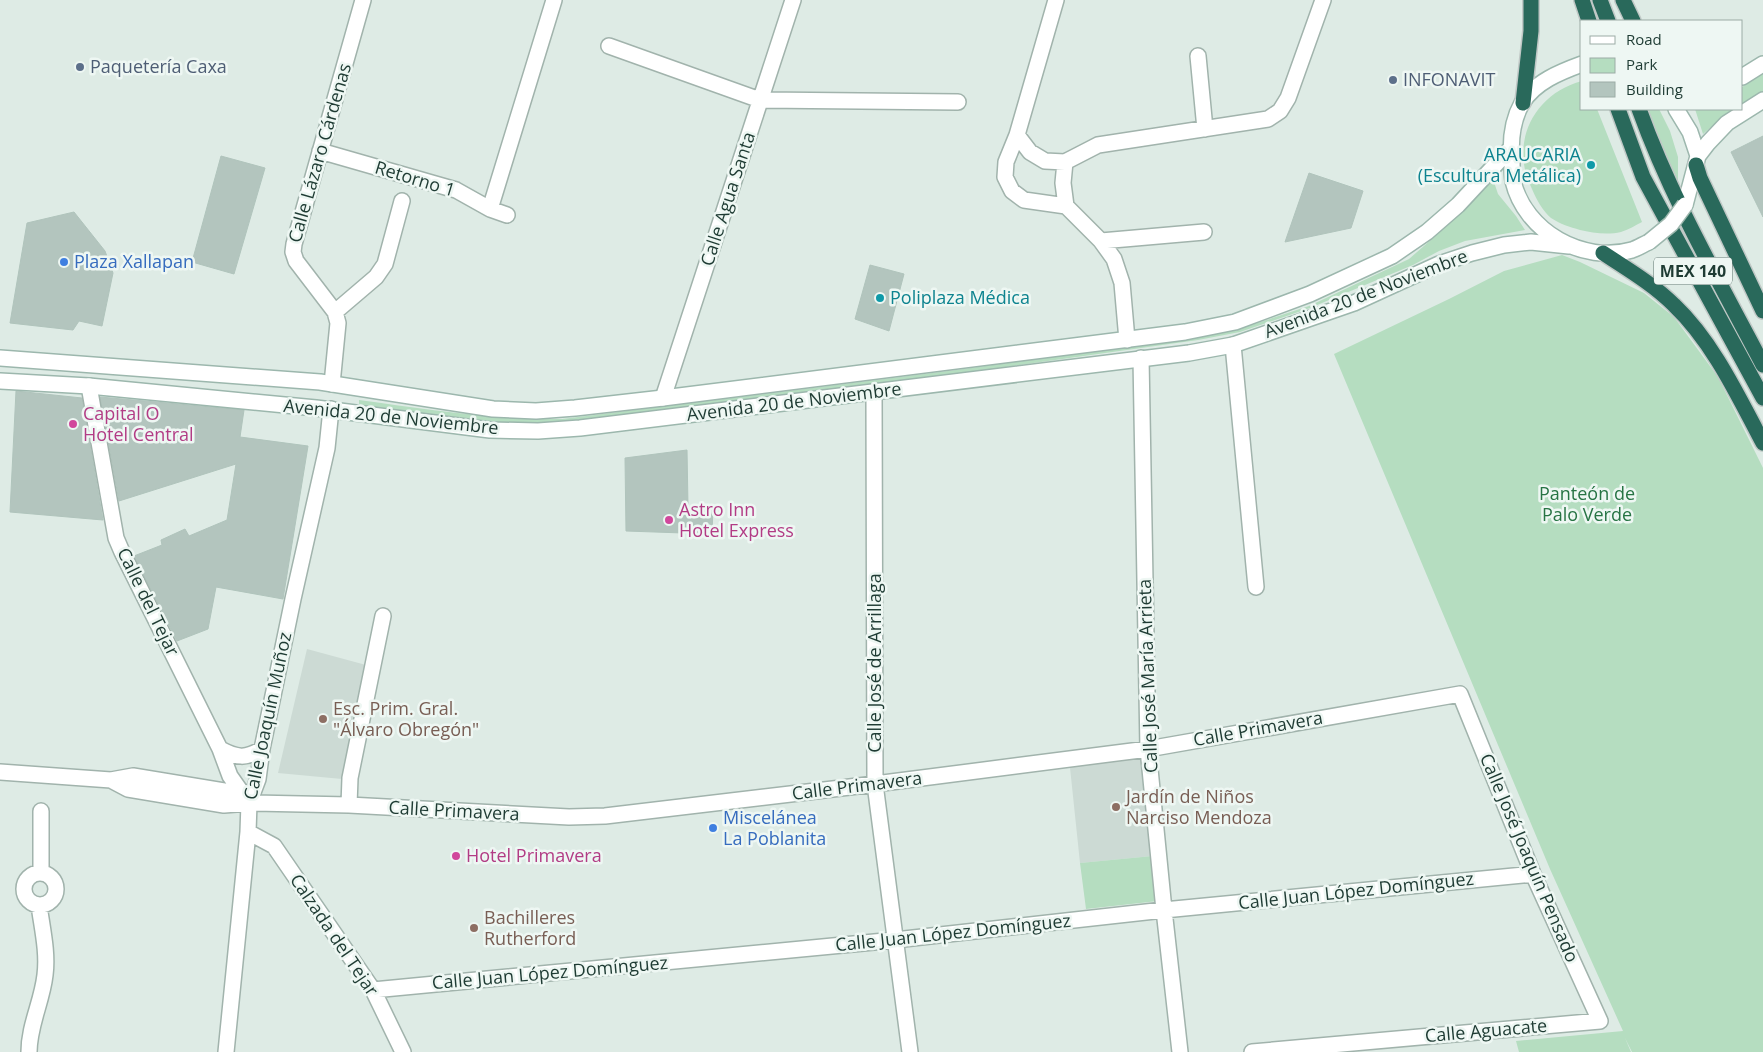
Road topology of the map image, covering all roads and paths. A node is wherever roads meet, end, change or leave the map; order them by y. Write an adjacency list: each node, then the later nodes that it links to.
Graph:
1 (363, 0): 28 (street, Calle Lázaro Cárdenas)
2 (554, 0): 33 (street)
3 (793, 0): 18 (street, Calle Agua Santa)
4 (1056, 0): 26 (street)
5 (1323, 0): 25 (street)
6 (1531, 0): 21 (highway)
7 (1582, 0): 10 (highway)
8 (1600, 0): 11 (highway)
9 (1623, 0): 12 (highway)
10 (1589, 20)
11 (1608, 20)
12 (1633, 20)
13 (609, 46): 18 (street)
14 (1198, 56): 25 (street)
15 (1763, 64): 17 (street)
16 (1580, 65): 21 (street)
17 (1743, 76)
18 (760, 100): 20 (street); 50 (street, Calle Agua Santa)
19 (1763, 100): 29 (street)
20 (958, 102)
21 (1523, 103): 27 (street)
22 (1618, 110): 51 (highway, MEX 140)
23 (1639, 110): 45 (highway, MEX 140)
24 (1677, 110): 29 (street)
25 (1205, 129): 30 (street)
26 (1016, 135): 30 (street); 32 (street)
27 (1511, 148): 37 (street); 41 (street, Avenida 20 de Noviembre)
28 (320, 151): 33 (street, Retorno 1); 40 (street, Calle Lázaro Cárdenas)
29 (1697, 161): 38 (street, bridge); 39 (highway)
30 (1065, 162): 32 (street)
31 (402, 201): 40 (street)
32 (1066, 206): 36 (street)
33 (490, 209): 34 (street, Retorno 1)
34 (507, 215)
35 (1204, 232): 36 (street)
36 (1101, 241): 41 (street)
37 (1569, 246): 38 (street); 42 (street, Avenida 20 de Noviembre)
38 (1603, 253): 53 (highway)
39 (1763, 311)
40 (335, 312): 47 (street)
41 (1127, 340): 50 (street, Avenida 20 de Noviembre)
42 (1233, 345): 44 (street, Avenida 20 de Noviembre); 54 (street)
43 (0, 358): 47 (street, Avenida 20 de Noviembre)
44 (1141, 358): 49 (street, Avenida 20 de Noviembre); 57 (street, Calle José María Arrieta)
45 (1763, 365)
46 (0, 381): 48 (street, Avenida 20 de Noviembre)
47 (332, 384): 50 (street, Avenida 20 de Noviembre); 52 (street, Calle Joaquín Muñoz)
48 (89, 386): 52 (street, Avenida 20 de Noviembre); 58 (street, Calle del Tejar)
49 (874, 392): 52 (street, Avenida 20 de Noviembre); 61 (street, Calle José de Arrillaga)
50 (663, 398)
51 (1763, 398)
52 (331, 409): 59 (street, Calle Joaquín Muñoz)
53 (1763, 443)
54 (1256, 587)
55 (383, 616): 63 (street)
56 (1460, 694): 57 (street, Calle Primavera); 67 (street, Calle José Joaquín Pensado)
57 (1148, 748): 61 (street, Calle Primavera); 69 (street, Calle José María Arrieta)
58 (220, 749): 59 (street); 62 (street, Calle del Tejar)
59 (262, 749): 62 (street, Calle Joaquín Muñoz)
60 (0, 772): 62 (street, Calle Primavera)
61 (875, 784): 63 (street, Calle Primavera); 70 (street, Calle José de Arrillaga)
62 (249, 803): 63 (street, Calle Primavera); 65 (street, Calle Joaquín Muñoz)
63 (349, 805)
64 (41, 811): 66 (street)
65 (248, 832): 71 (street, Calzada del Tejar); 75 (street, Calle Joaquín Muñoz)
66 (41, 872): 68 (street); 68 (street)
67 (1533, 874): 69 (street, Calle Juan López Domínguez); 72 (street, Calle José Joaquín Pensado)
68 (39, 905): 74 (street)
69 (1164, 910): 70 (street, Calle Juan López Domínguez); 78 (street, Calle José María Arrieta)
70 (895, 940): 71 (street, Calle Juan López Domínguez); 77 (street, Calle José de Arrillaga)
71 (373, 990): 76 (street, Calzada del Tejar)
72 (1600, 1021): 73 (street, Calle Aguacate)
73 (1301, 1050): 79 (street, Calle Aguacate)
74 (29, 1052)
75 (226, 1052)
76 (403, 1052)
77 (910, 1052)
78 (1180, 1052)
79 (1252, 1052)

